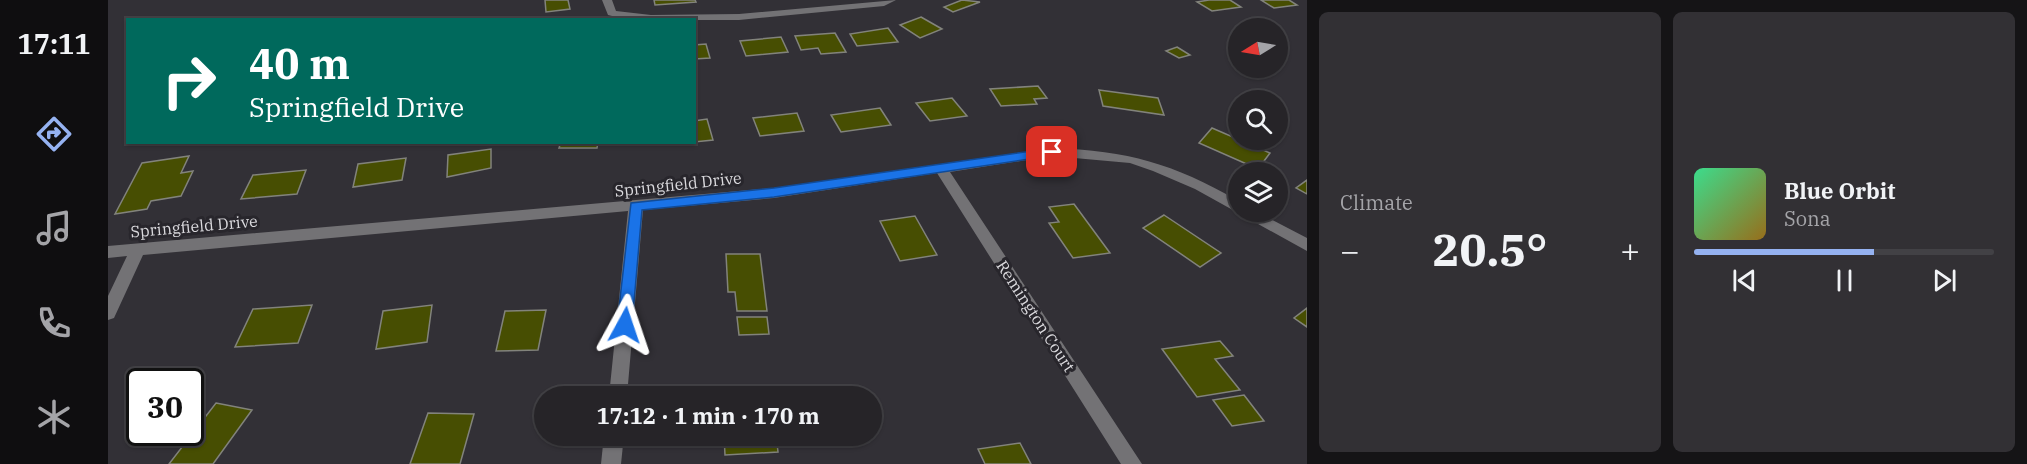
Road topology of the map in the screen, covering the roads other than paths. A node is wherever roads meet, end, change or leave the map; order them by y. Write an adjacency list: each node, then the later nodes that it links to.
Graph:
1 (607, 0): 3 (street)
2 (891, 0): 4 (street)
3 (629, 18)
4 (696, 18)
5 (940, 167): 6 (street, Springfield Drive); 7 (street, Springfield Drive); 16 (street, Remington Court)
6 (1228, 201)
7 (636, 206): 10 (street, Springfield Drive); 13 (street)
8 (1264, 222): 9 (street)
9 (1307, 245)
10 (138, 249): 11 (street, Springfield Drive); 12 (street)
11 (108, 252)
12 (108, 313)
13 (619, 386)
14 (613, 446): 15 (street)
15 (611, 464)
16 (1132, 464)

